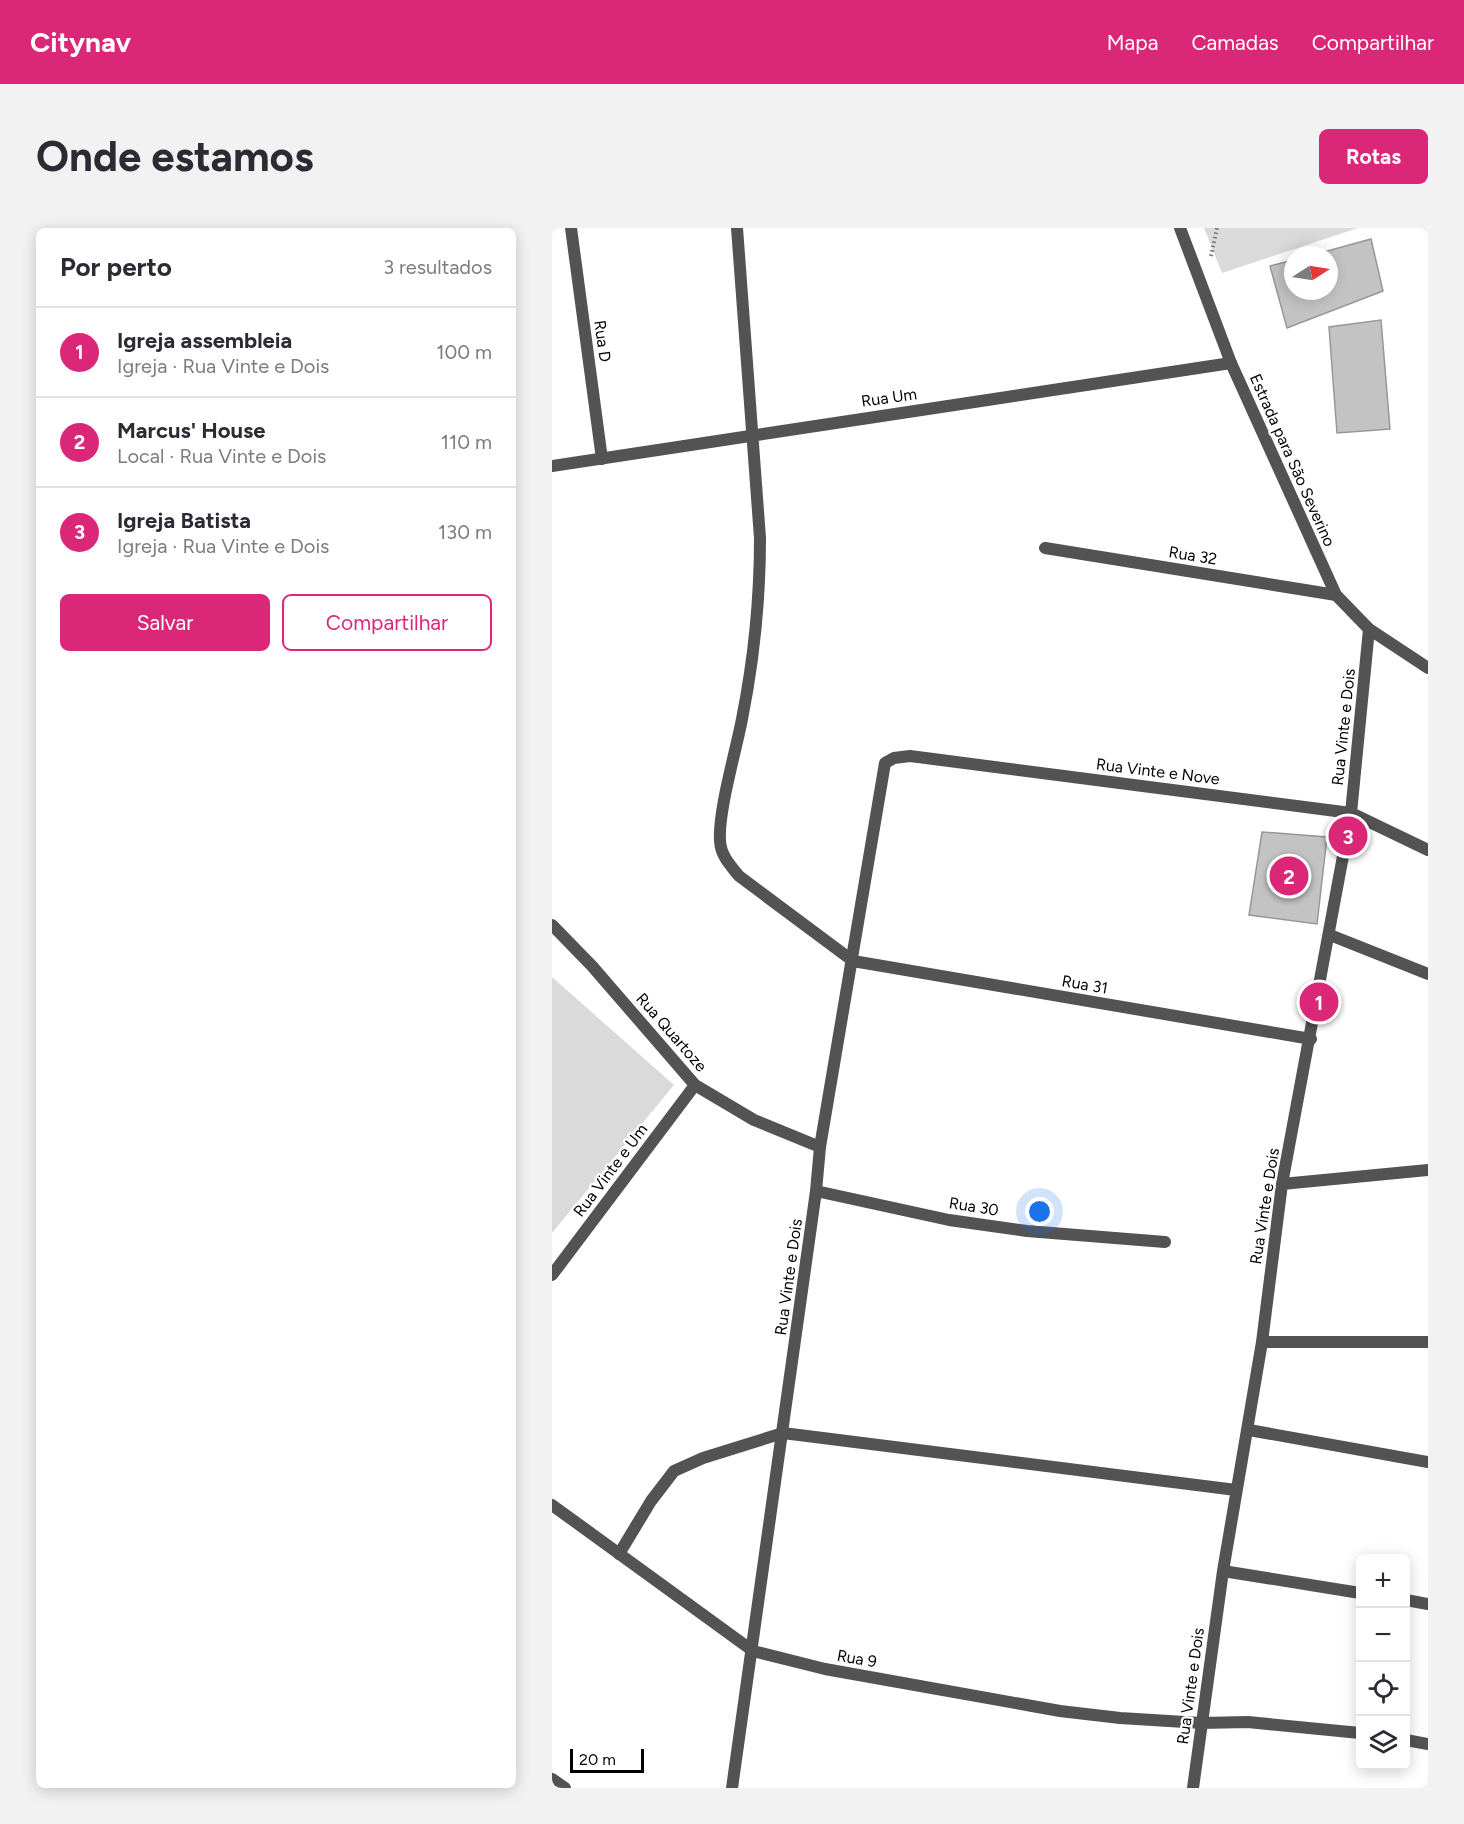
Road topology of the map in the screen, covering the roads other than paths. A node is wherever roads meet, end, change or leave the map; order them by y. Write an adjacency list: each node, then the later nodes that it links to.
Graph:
1 (572, 228): 6 (street, Rua D)
2 (737, 228): 5 (street)
3 (1180, 228): 4 (street, Estrada para São Severino)
4 (1232, 363): 5 (street, Rua Um); 9 (street, Estrada para São Severino)
5 (751, 435): 6 (street, Rua Um); 17 (street)
6 (602, 459): 7 (street, Rua Um)
7 (552, 466)
8 (1046, 548): 9 (street, Rua 32)
9 (1336, 595): 10 (street, Estrada para São Severino)
10 (1369, 628): 11 (street, Estrada para São Severino); 13 (street, Rua Vinte e Dois)
11 (1428, 668)
12 (882, 771): 13 (street, Rua Vinte e Nove); 17 (street, Rua Vinte e Dois)
13 (1351, 813): 14 (street, Rua Vinte e Nove); 16 (street, Rua Vinte e Dois)
14 (1428, 850)
15 (552, 926): 20 (street, Rua Quartoze)
16 (1330, 935): 18 (street); 19 (street, Rua Vinte e Dois)
17 (853, 961): 19 (street, Rua 31); 21 (street, Rua Vinte e Dois)
18 (1428, 974)
19 (1311, 1039): 23 (street, Rua Vinte e Dois)
20 (695, 1085): 21 (street, Rua Quartoze); 26 (street, Rua Vinte e Um)
21 (820, 1146): 24 (street, Rua Vinte e Dois)
22 (1428, 1170): 23 (street)
23 (1282, 1184): 27 (street, Rua Vinte e Dois)
24 (816, 1191): 25 (street, Rua 30); 30 (street, Rua Vinte e Dois)
25 (1164, 1242)
26 (552, 1275)
27 (1262, 1342): 28 (street); 29 (street, Rua Vinte e Dois)
28 (1428, 1342)
29 (1249, 1430): 31 (street); 32 (street, Rua Vinte e Dois)
30 (783, 1433): 32 (street); 34 (street); 39 (street, Rua Vinte e Dois)
31 (1428, 1462)
32 (1236, 1490): 35 (street, Rua Vinte e Dois)
33 (552, 1505): 34 (street, Rua 9)
34 (619, 1554): 39 (street, Rua 9)
35 (1223, 1571): 36 (street); 40 (street, Rua Vinte e Dois)
36 (1356, 1592)
37 (1410, 1601): 38 (street)
38 (1428, 1604)
39 (753, 1651): 40 (street, Rua 9); 46 (street, Rua Vinte e Dois)
40 (1202, 1723): 41 (street); 47 (street, Rua Vinte e Dois)
41 (1356, 1733)
42 (1410, 1741): 43 (street)
43 (1428, 1744)
44 (552, 1779): 45 (street)
45 (565, 1788)
46 (732, 1788)
47 (1193, 1788)

